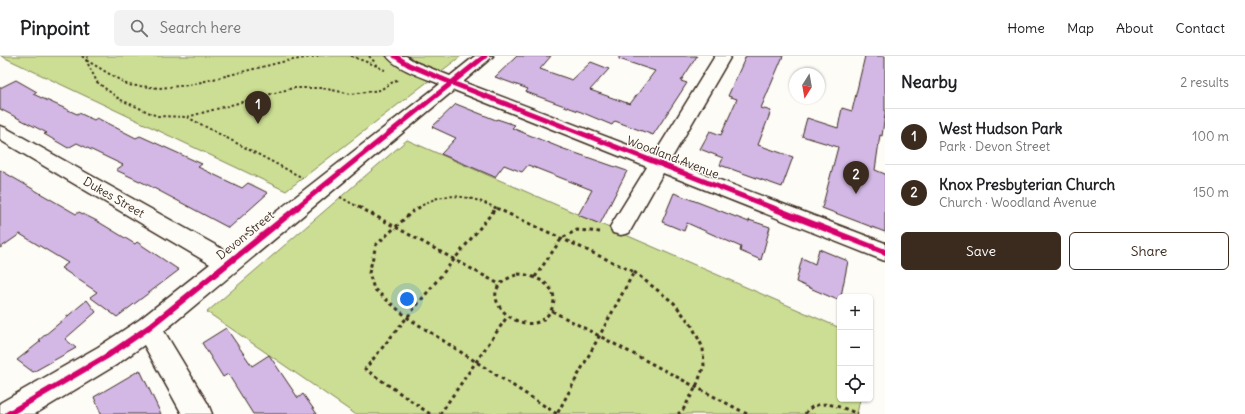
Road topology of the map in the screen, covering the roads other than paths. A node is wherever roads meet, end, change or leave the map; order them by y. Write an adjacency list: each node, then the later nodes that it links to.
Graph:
1 (395, 56): 4 (street, Woodland Avenue)
2 (484, 56): 4 (street, Devon Street)
3 (723, 56): 6 (street)
4 (452, 83): 6 (street, Woodland Avenue); 9 (street, Devon Street)
5 (0, 132): 9 (street, Dukes Street)
6 (659, 163): 7 (street); 8 (street, Woodland Avenue)
7 (621, 227)
8 (885, 252)
9 (227, 263): 10 (street, Devon Street)
10 (148, 328): 11 (street, Devon Street); 12 (street)
11 (8, 414)
12 (198, 414)

